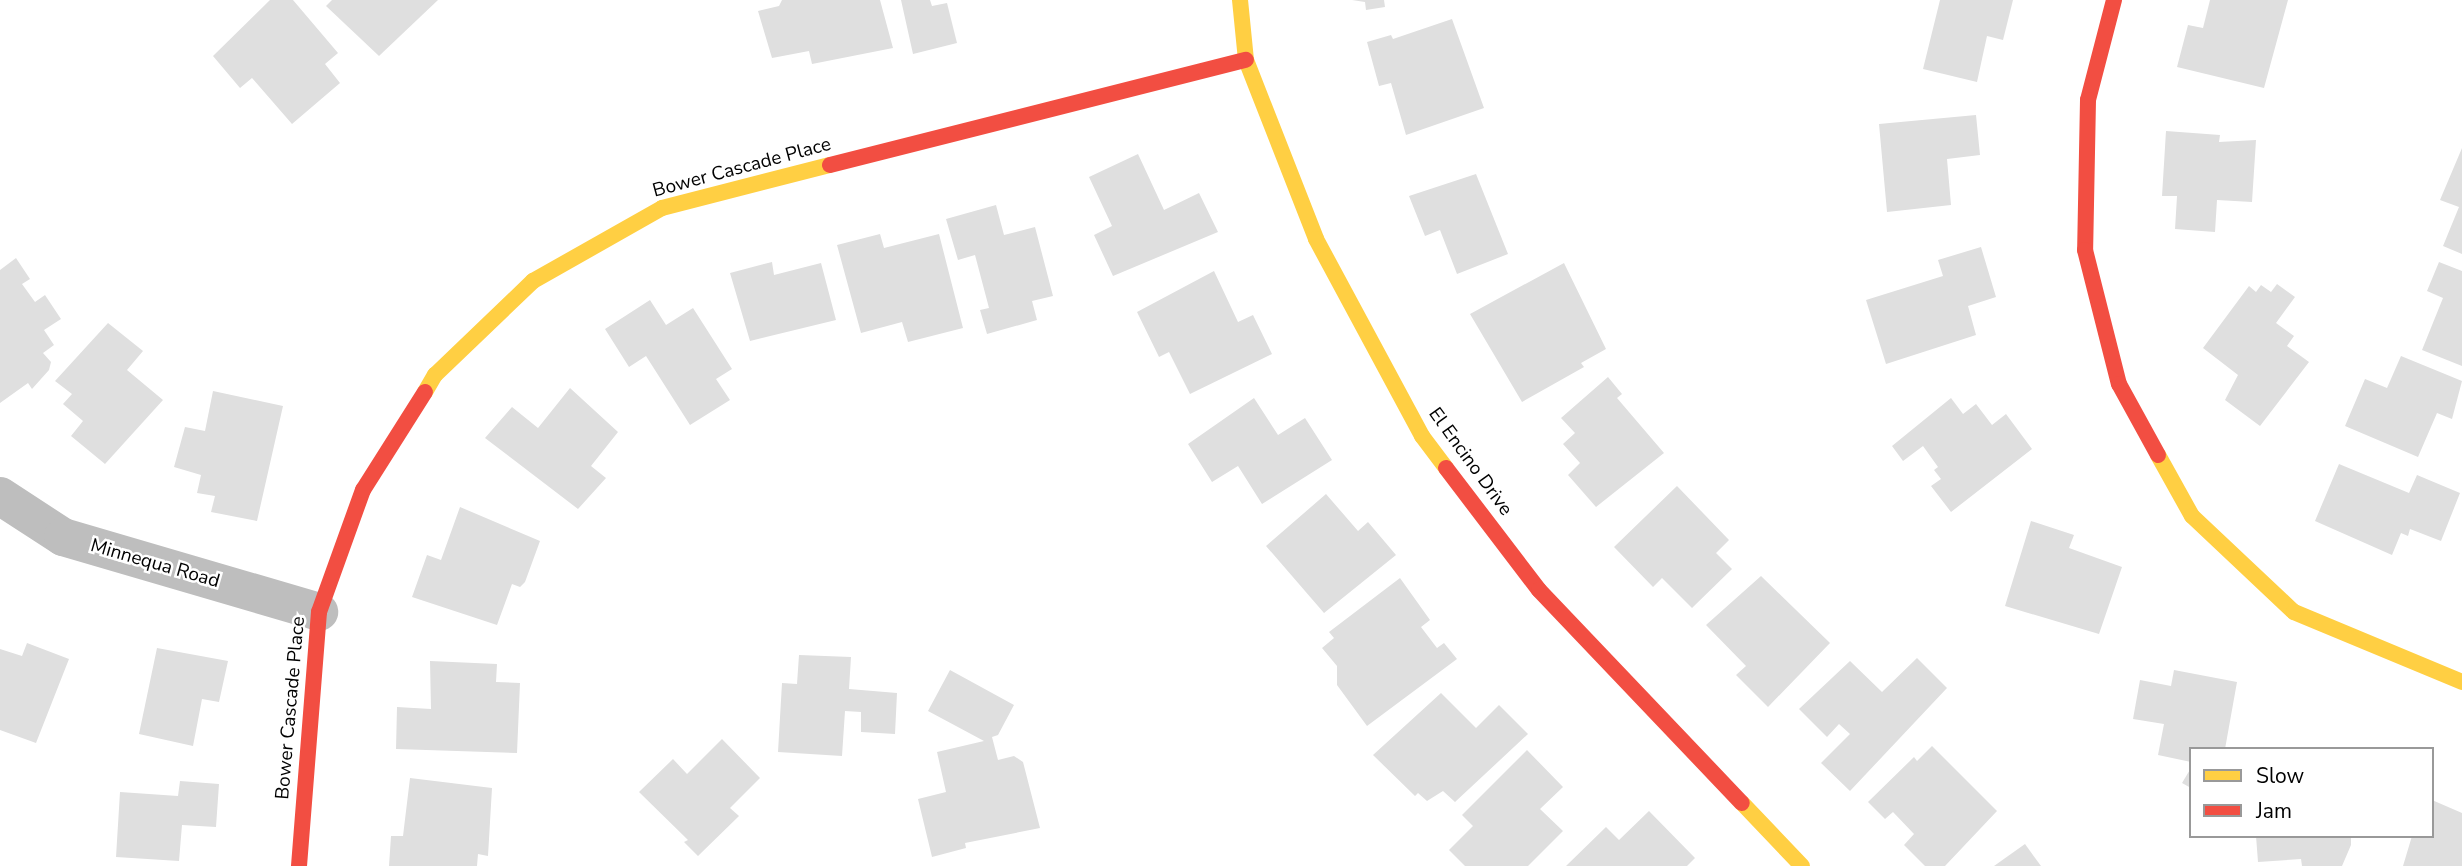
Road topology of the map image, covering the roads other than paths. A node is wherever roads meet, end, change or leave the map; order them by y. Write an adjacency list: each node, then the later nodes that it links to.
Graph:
1 (1240, 0): 3 (street, El Encino Drive)
2 (2114, 0): 6 (street)
3 (1246, 60): 5 (street, Bower Cascade Place); 8 (street, El Encino Drive)
4 (0, 496): 5 (street, Minnequa Road)
5 (319, 612): 7 (street, Bower Cascade Place)
6 (2462, 682)
7 (299, 866)
8 (1802, 866)

